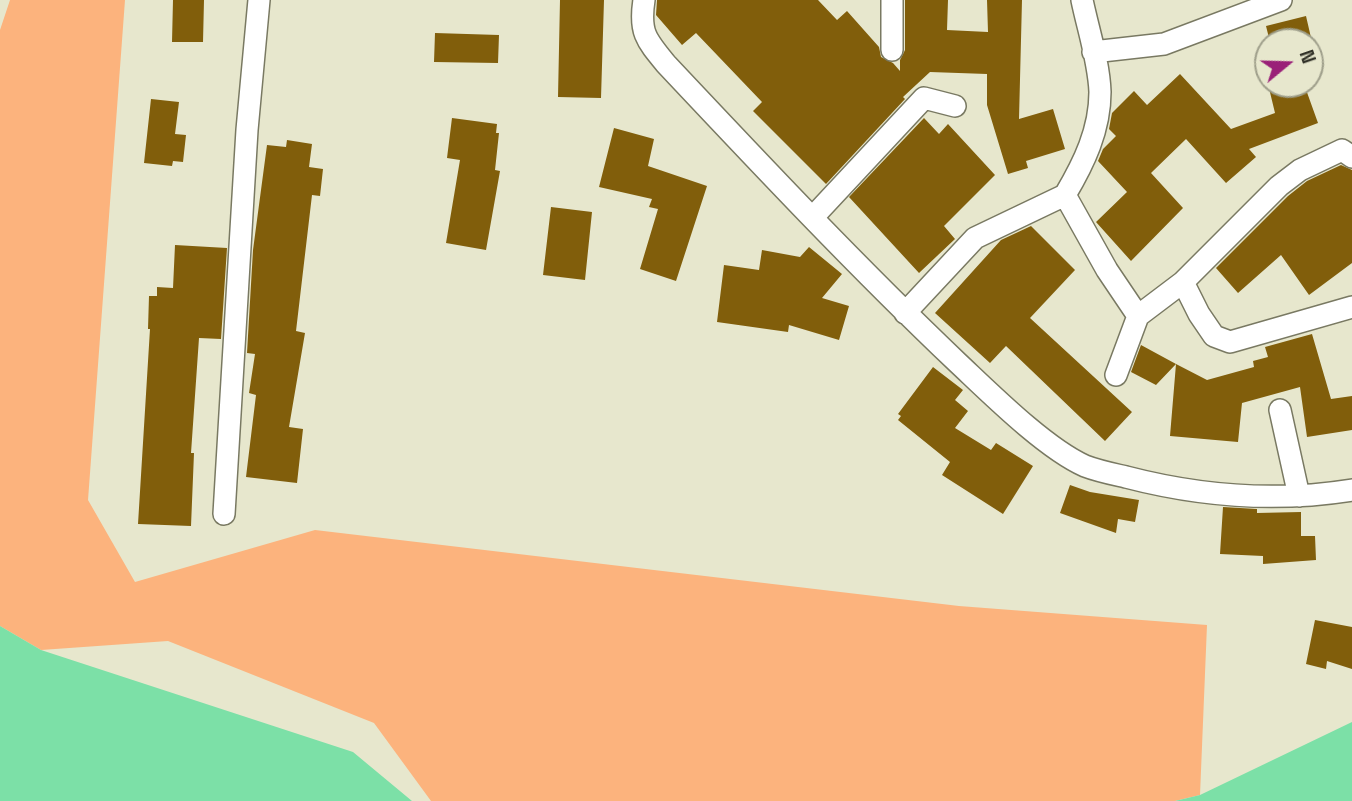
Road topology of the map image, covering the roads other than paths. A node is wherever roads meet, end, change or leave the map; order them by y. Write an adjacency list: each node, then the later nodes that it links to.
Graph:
1 (258, 0): 20 (street)
2 (644, 0): 11 (street)
3 (892, 0): 6 (street)
4 (1082, 0): 7 (street)
5 (1281, 0): 7 (street)
6 (892, 50)
7 (1093, 52): 10 (street)
8 (956, 106): 11 (street)
9 (1352, 157): 12 (street)
10 (1065, 195): 14 (street); 15 (street)
11 (813, 217): 14 (street)
12 (1183, 282): 13 (street); 15 (street)
13 (1352, 307)
14 (905, 313): 19 (street)
15 (1138, 316): 16 (street)
16 (1116, 375)
17 (1280, 411): 19 (street)
18 (1352, 489): 19 (street)
19 (1299, 496)
20 (223, 514)

